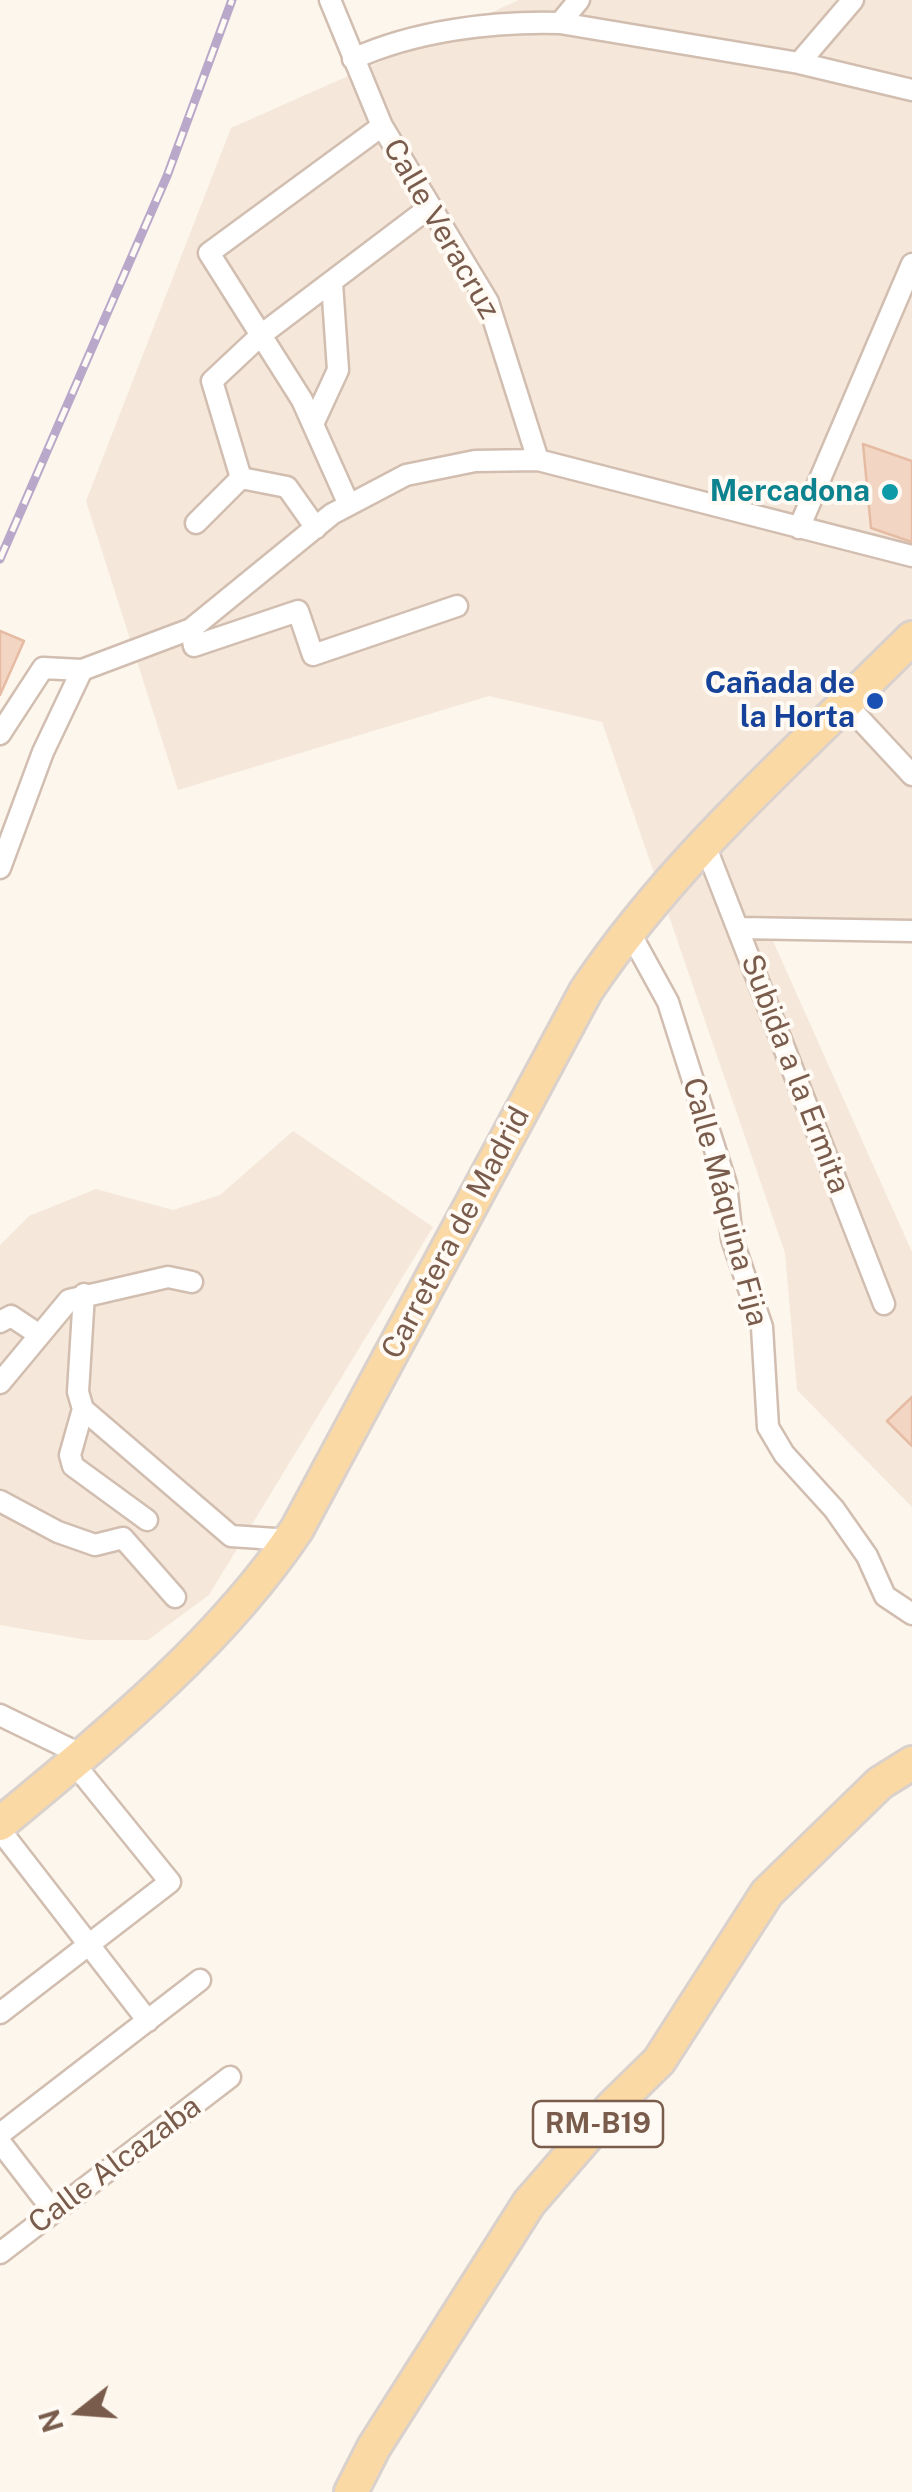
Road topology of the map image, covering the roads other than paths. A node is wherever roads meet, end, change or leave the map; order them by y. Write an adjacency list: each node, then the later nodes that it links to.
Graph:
1 (330, 0): 5 (street, Calle Veracruz)
2 (579, 0): 4 (street)
3 (853, 0): 6 (street)
4 (560, 23): 5 (street); 6 (street)
5 (353, 59): 8 (street, Calle Veracruz)
6 (799, 63): 7 (street)
7 (912, 90)
8 (382, 126): 9 (street, Calle Veracruz); 12 (street)
9 (430, 207): 11 (street); 14 (street, Calle Veracruz)
10 (912, 264): 19 (street)
11 (332, 283): 12 (street); 13 (street)
12 (261, 335): 13 (street); 15 (street)
13 (313, 424): 16 (street)
14 (538, 460): 16 (street); 19 (street)
15 (241, 478): 17 (street); 18 (street)
16 (349, 505): 18 (street)
17 (196, 523)
18 (316, 528): 22 (street)
19 (799, 528): 20 (street)
20 (912, 556)
21 (457, 606): 22 (street)
22 (190, 629): 24 (street)
23 (912, 638): 25 (main road, Carretera de Madrid)
24 (82, 670): 26 (street); 29 (street)
25 (846, 704): 27 (street); 28 (main road, Carretera de Madrid)
26 (0, 734)
27 (912, 775)
28 (705, 845): 30 (street, Subida a la Ermita); 31 (main road, Carretera de Madrid)
29 (0, 868)
30 (739, 928): 32 (street); 35 (street, Subida a la Ermita)
31 (629, 930): 42 (main road, Carretera de Madrid); 44 (street, Calle Máquina Fija)
32 (912, 931)
33 (192, 1282): 34 (street)
34 (84, 1294): 37 (street); 39 (street)
35 (884, 1304)
36 (0, 1322): 37 (street)
37 (38, 1334): 38 (street)
38 (0, 1383)
39 (83, 1409): 41 (street); 42 (street)
40 (0, 1501): 43 (street)
41 (147, 1520)
42 (290, 1540): 46 (main road, Carretera de Madrid)
43 (174, 1597)
44 (912, 1614)
45 (0, 1715): 46 (street)
46 (76, 1757): 48 (main road, Carretera de Madrid); 49 (street)
47 (912, 1763): 58 (main road, RM-B19)
48 (0, 1827): 49 (street)
49 (89, 1944): 51 (street); 52 (street)
50 (200, 1980): 52 (street)
51 (0, 2012)
52 (148, 2021): 54 (street)
53 (230, 2077): 56 (street, Calle Alcazaba)
54 (0, 2134)
55 (0, 2142): 56 (street)
56 (54, 2212): 57 (street, Calle Alcazaba)
57 (0, 2254)
58 (351, 2492)

